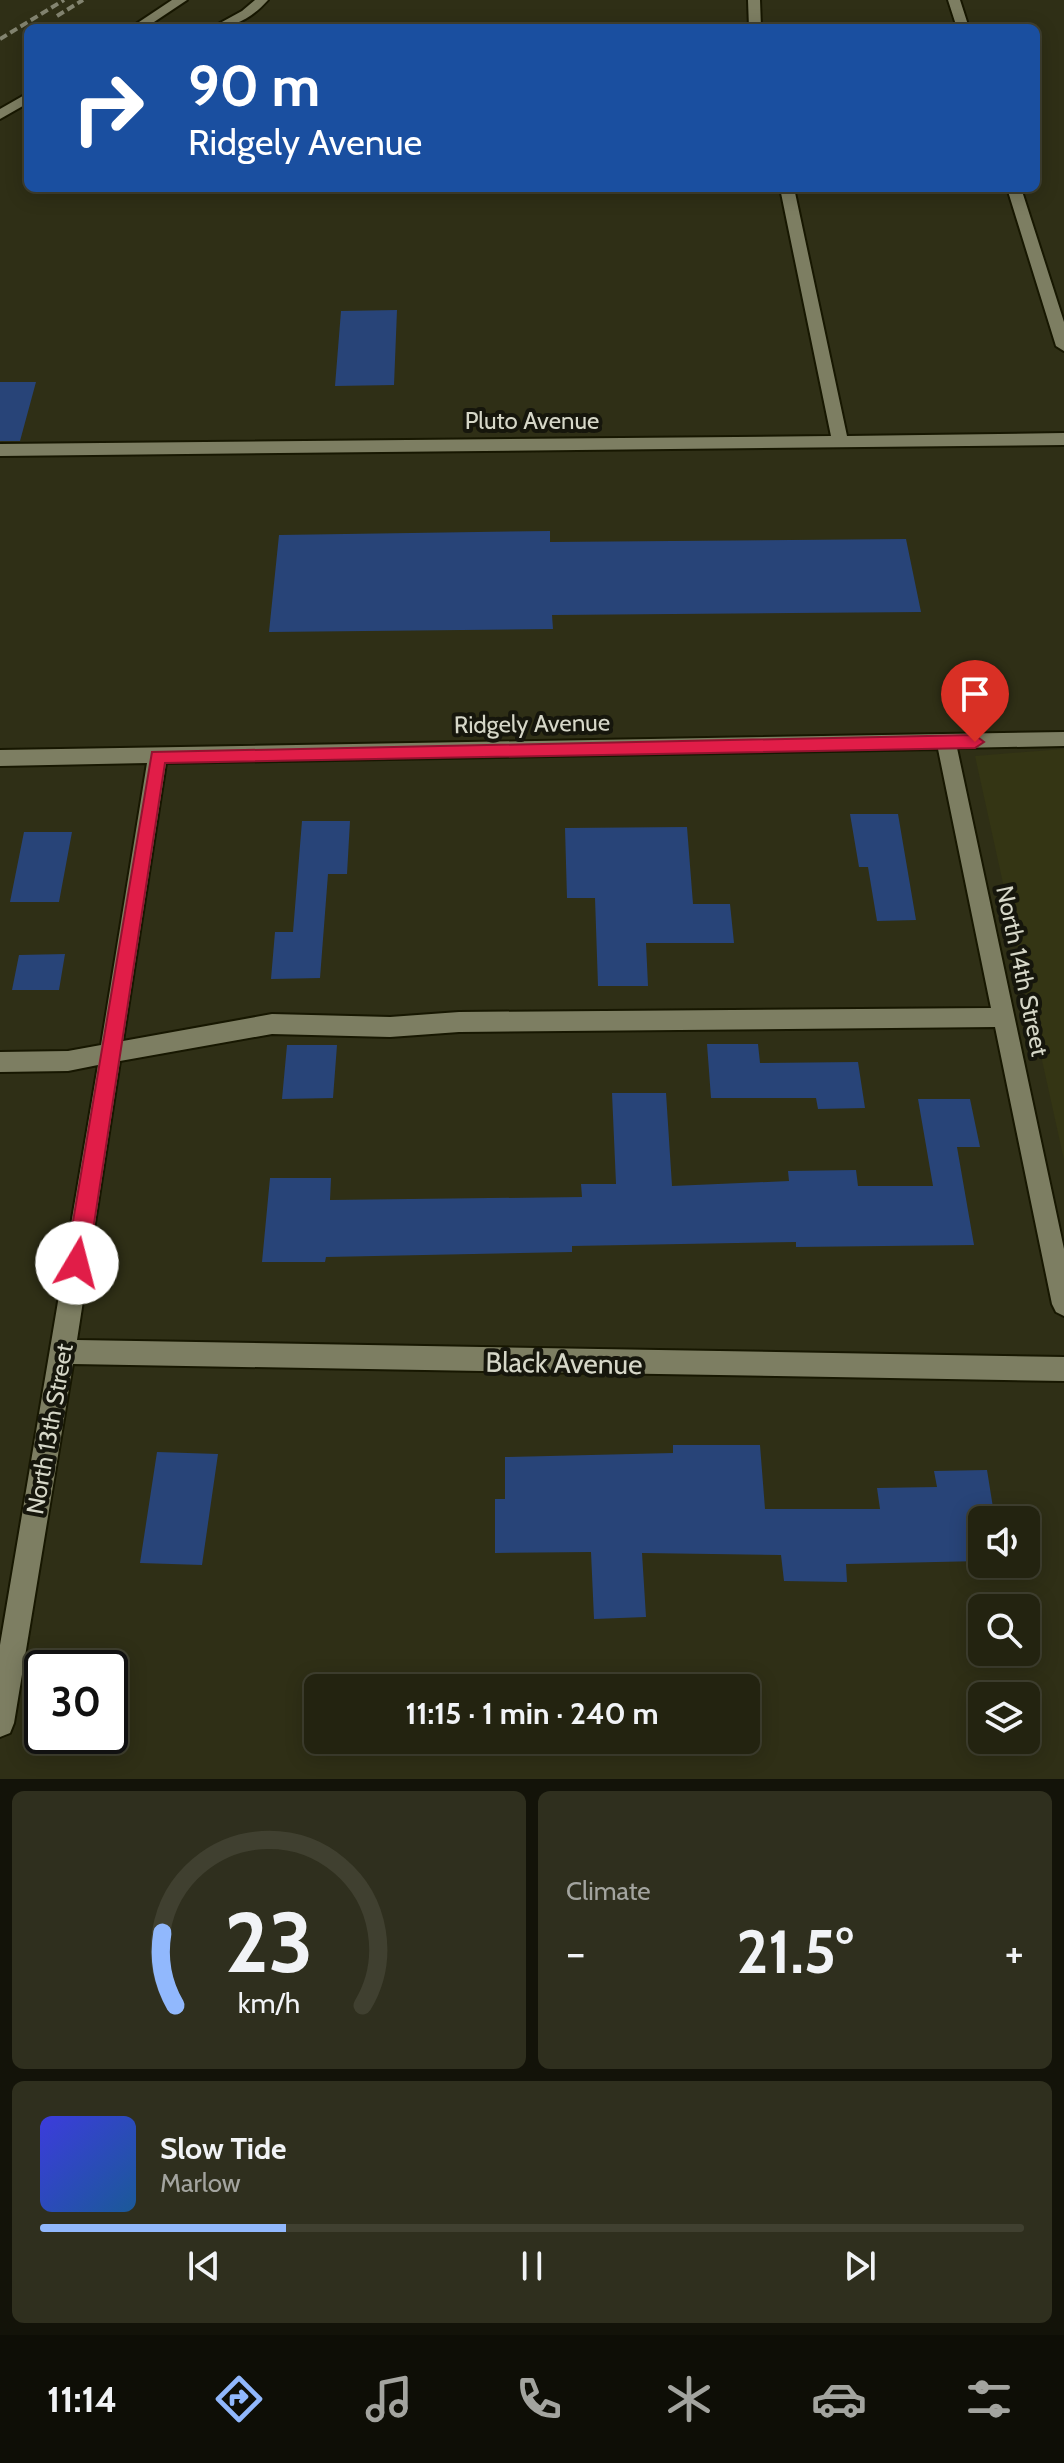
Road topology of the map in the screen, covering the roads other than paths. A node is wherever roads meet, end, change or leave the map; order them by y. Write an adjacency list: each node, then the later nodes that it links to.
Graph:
1 (181, 0): 5 (street)
2 (262, 0): 6 (street)
3 (754, 0): 7 (street)
4 (954, 0): 8 (street)
5 (142, 24)
6 (225, 24)
7 (755, 24)
8 (962, 24)
9 (24, 100): 10 (street)
10 (0, 115)
11 (788, 192): 15 (street)
12 (1015, 192): 13 (street)
13 (1064, 346)
14 (1064, 439): 15 (street, Pluto Avenue)
15 (841, 443): 16 (street, Pluto Avenue)
16 (0, 450)
17 (1064, 739): 18 (street, Ridgely Avenue)
18 (946, 742): 19 (street, Ridgely Avenue); 21 (street, North 14th Street)
19 (158, 756): 20 (street, Ridgely Avenue); 22 (street, North 13th Street)
20 (0, 758)
21 (1005, 1017): 22 (street); 24 (street, North 14th Street)
22 (109, 1053): 23 (street); 25 (street, North 13th Street)
23 (0, 1062)
24 (1064, 1304)
25 (63, 1352): 26 (street, Black Avenue); 27 (street, North 13th Street)
26 (1064, 1369)
27 (0, 1715): 28 (street, North 13th Street)
28 (0, 1723)

